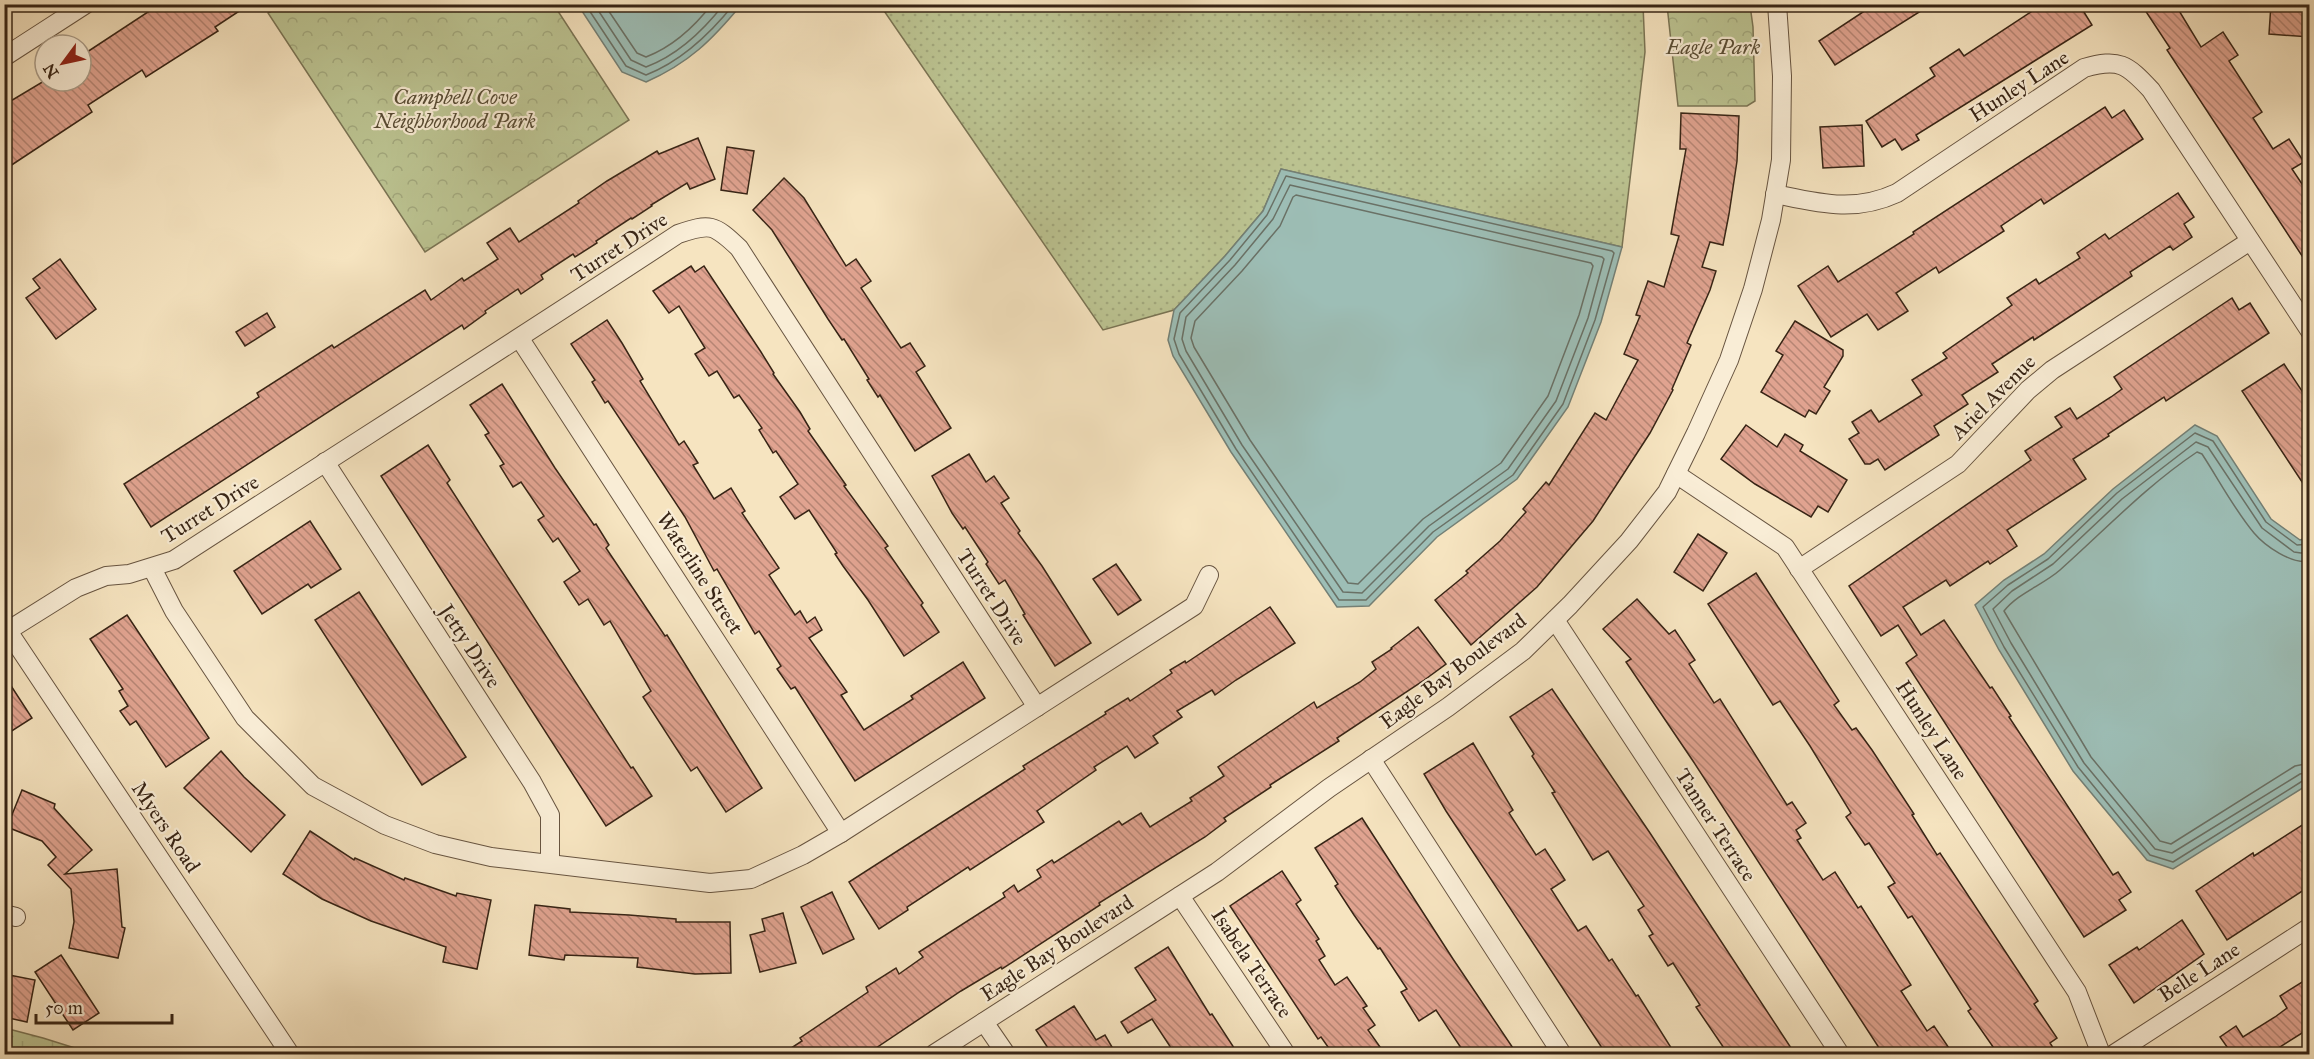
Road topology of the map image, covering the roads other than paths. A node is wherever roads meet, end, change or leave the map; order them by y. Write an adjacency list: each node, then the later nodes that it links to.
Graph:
1 (86, 4): 3 (street)
2 (1777, 4): 4 (street, Eagle Bay Boulevard)
3 (4, 57)
4 (1775, 194): 5 (street, Hunley Lane); 9 (street, Eagle Bay Boulevard)
5 (2250, 241): 6 (street, Hunley Lane); 11 (street, Ariel Avenue)
6 (2310, 331)
7 (519, 339): 8 (street, Turret Drive); 15 (street, Turret Drive); 17 (street, Waterline Street)
8 (324, 462): 10 (street, Turret Drive); 18 (street, Jetty Drive)
9 (1676, 474): 11 (street, Hunley Lane); 13 (street, Eagle Bay Boulevard)
10 (152, 568): 14 (street, Turret Drive); 18 (street, Turret Drive)
11 (1799, 568): 28 (street, Hunley Lane)
12 (1209, 574): 15 (street, Turret Drive)
13 (1555, 620): 16 (street, Eagle Bay Boulevard); 27 (street, Tanner Terrace)
14 (6, 630): 22 (street, Myers Road)
15 (1037, 707): 17 (street, Turret Drive)
16 (1371, 759): 19 (street, Eagle Bay Boulevard); 26 (street)
17 (841, 833): 18 (street, Turret Drive)
18 (550, 863)
19 (1180, 896): 21 (street, Eagle Bay Boulevard); 25 (street, Isabela Terrace)
20 (2310, 927): 29 (street, Belle Lane)
21 (984, 1022): 23 (street, Eagle Bay Boulevard); 24 (street)
22 (290, 1054)
23 (933, 1054)
24 (1006, 1054)
25 (1286, 1054)
26 (1562, 1054)
27 (1840, 1054)
28 (2101, 1054)
29 (2114, 1054)

